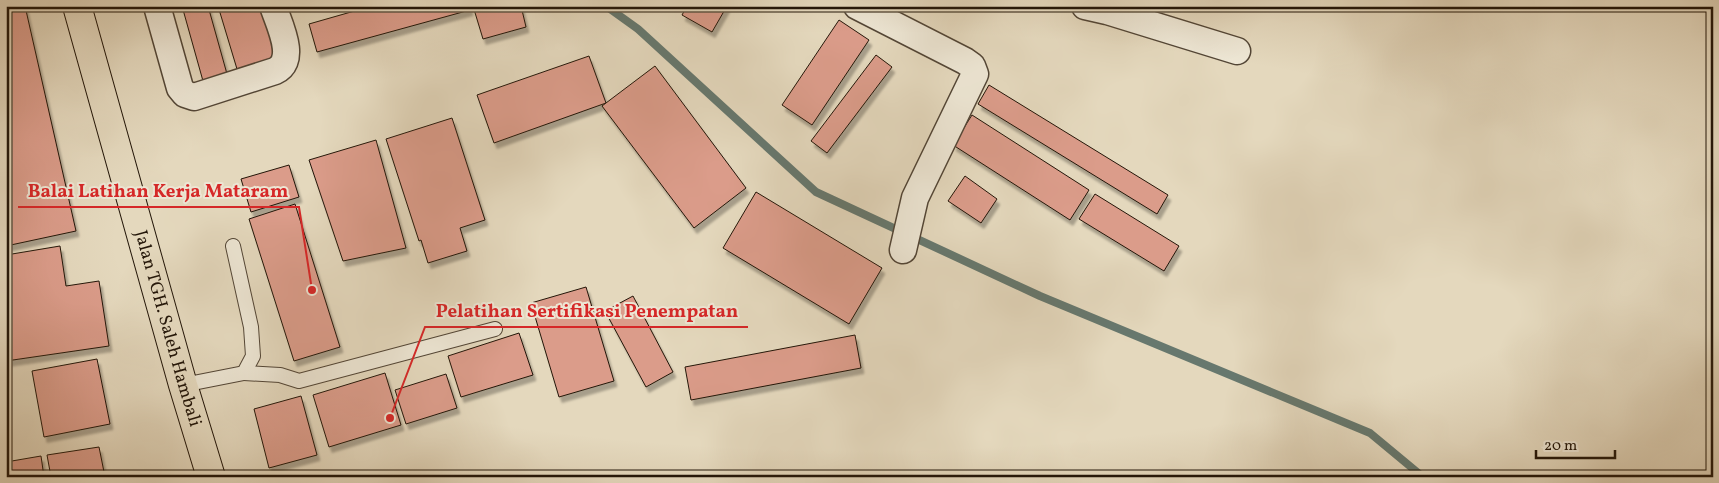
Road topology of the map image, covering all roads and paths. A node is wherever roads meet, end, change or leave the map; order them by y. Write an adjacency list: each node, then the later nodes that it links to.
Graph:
1 (77, 6): 11 (highway, Jalan TGH. Saleh Hambali)
2 (157, 6): 3 (street)
3 (273, 6)
4 (858, 6): 8 (street)
5 (1085, 6): 6 (street)
6 (1237, 51)
7 (232, 246): 10 (lane)
8 (903, 250)
9 (495, 329): 10 (lane)
10 (244, 374): 11 (lane)
11 (183, 384): 12 (highway, Jalan TGH. Saleh Hambali)
12 (211, 477)

